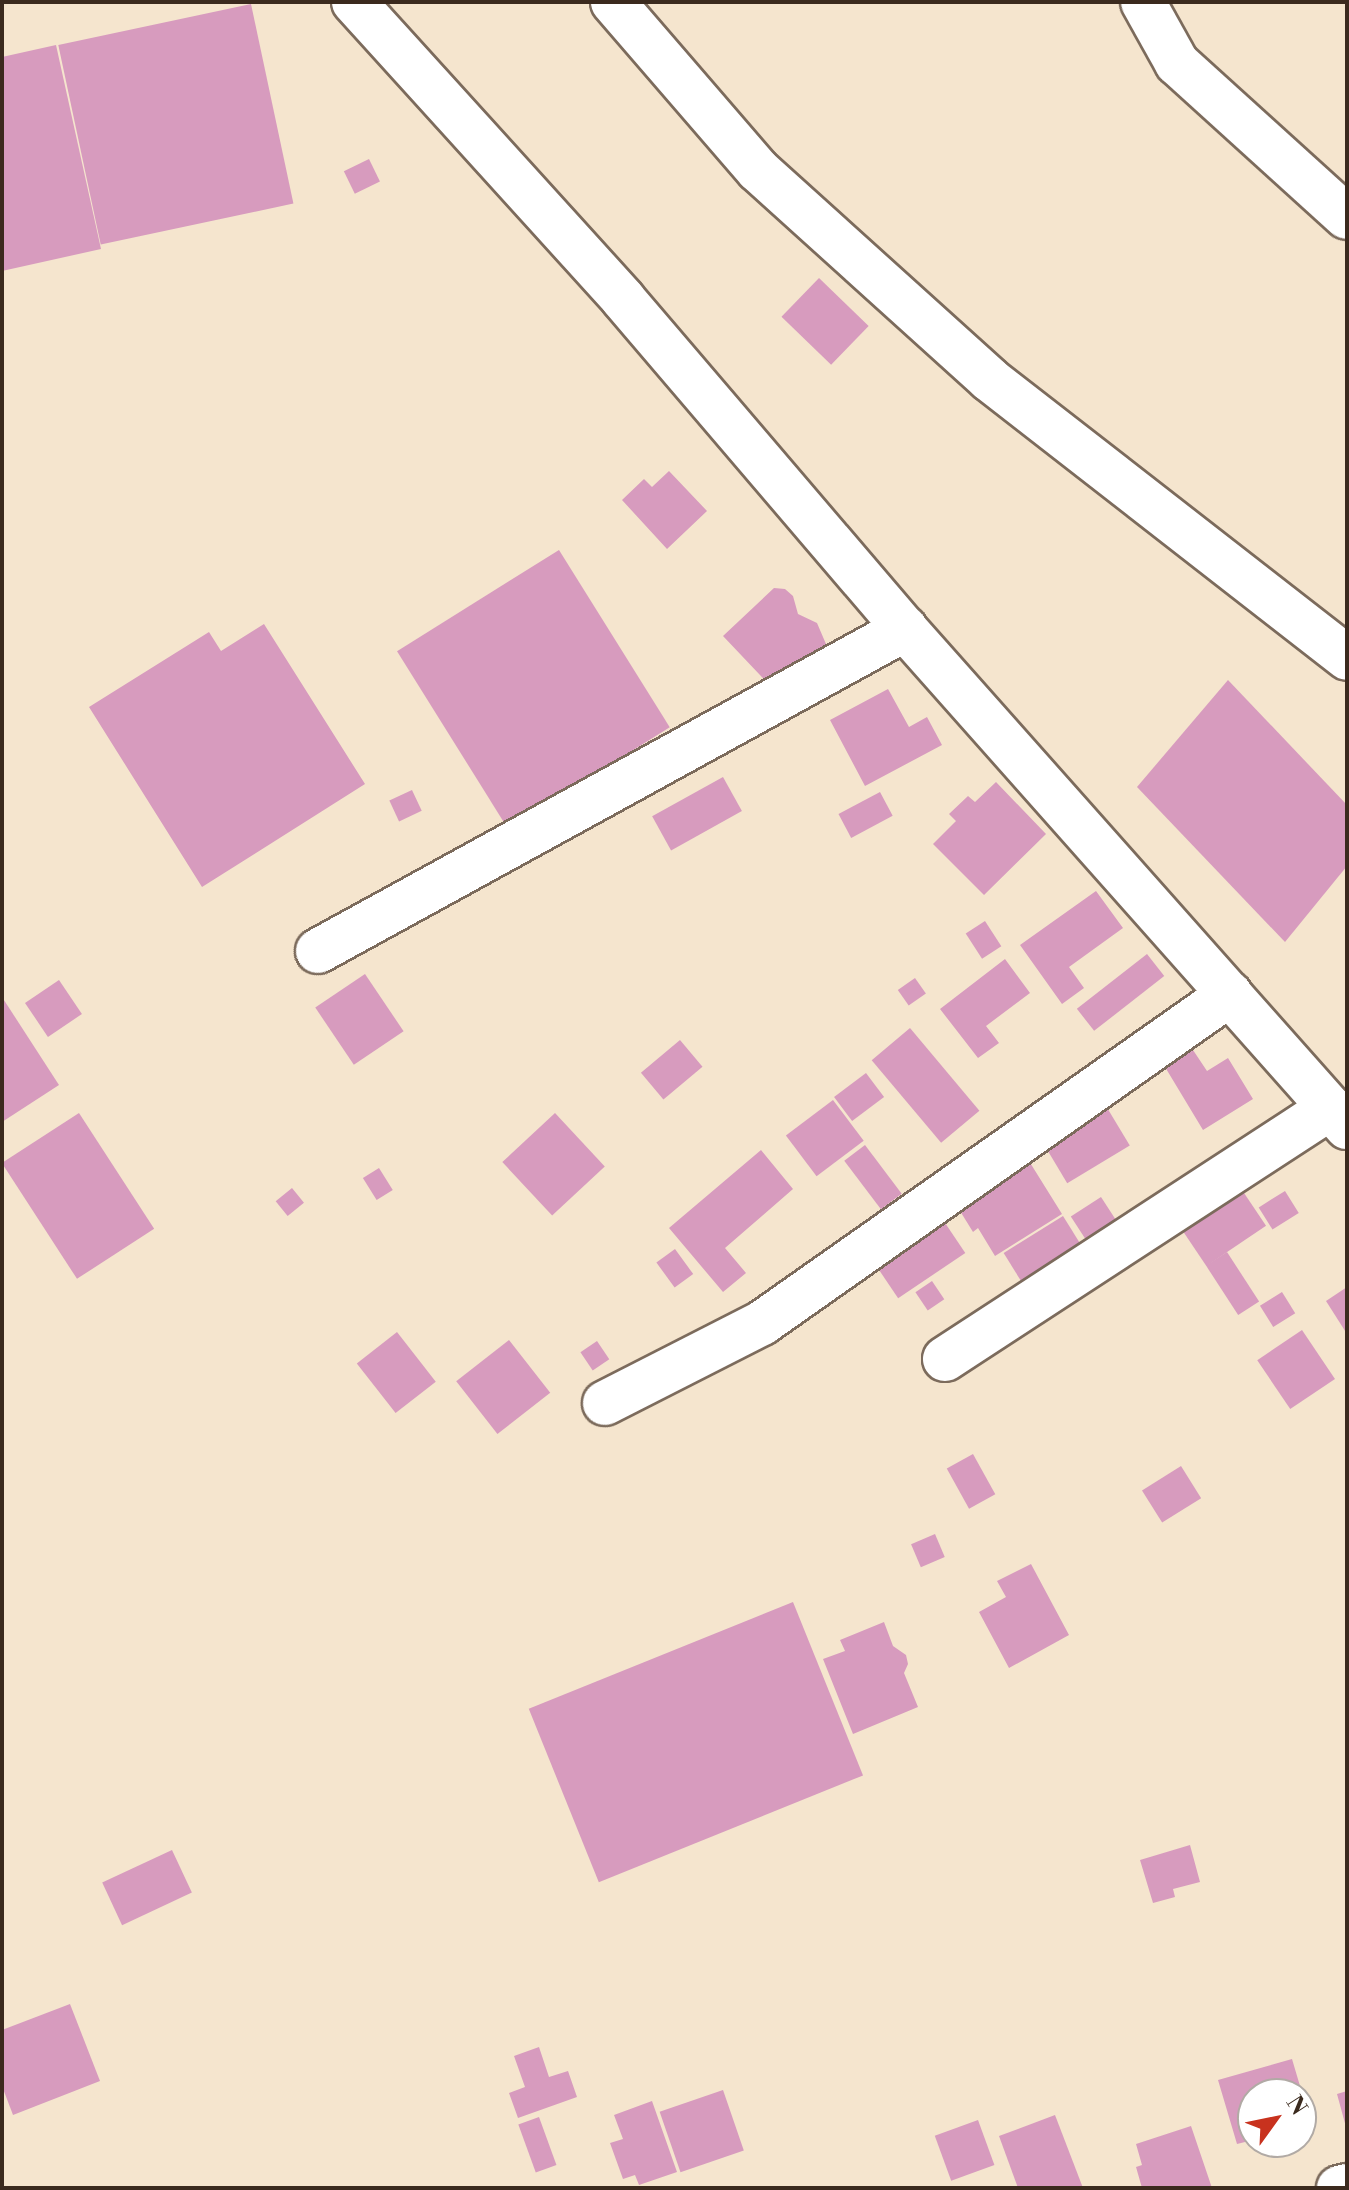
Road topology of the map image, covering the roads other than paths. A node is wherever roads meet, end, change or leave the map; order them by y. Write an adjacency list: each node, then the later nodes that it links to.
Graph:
1 (354, 2): 5 (lane)
2 (613, 2): 6 (lane)
3 (1143, 2): 4 (lane)
4 (1347, 217)
5 (905, 629): 7 (lane); 8 (lane)
6 (1347, 658)
7 (318, 951)
8 (1230, 994): 9 (lane); 11 (lane)
9 (1338, 1118): 10 (lane)
10 (945, 1359)
11 (605, 1403)
12 (1347, 2186): 13 (lane)
13 (1339, 2188)

